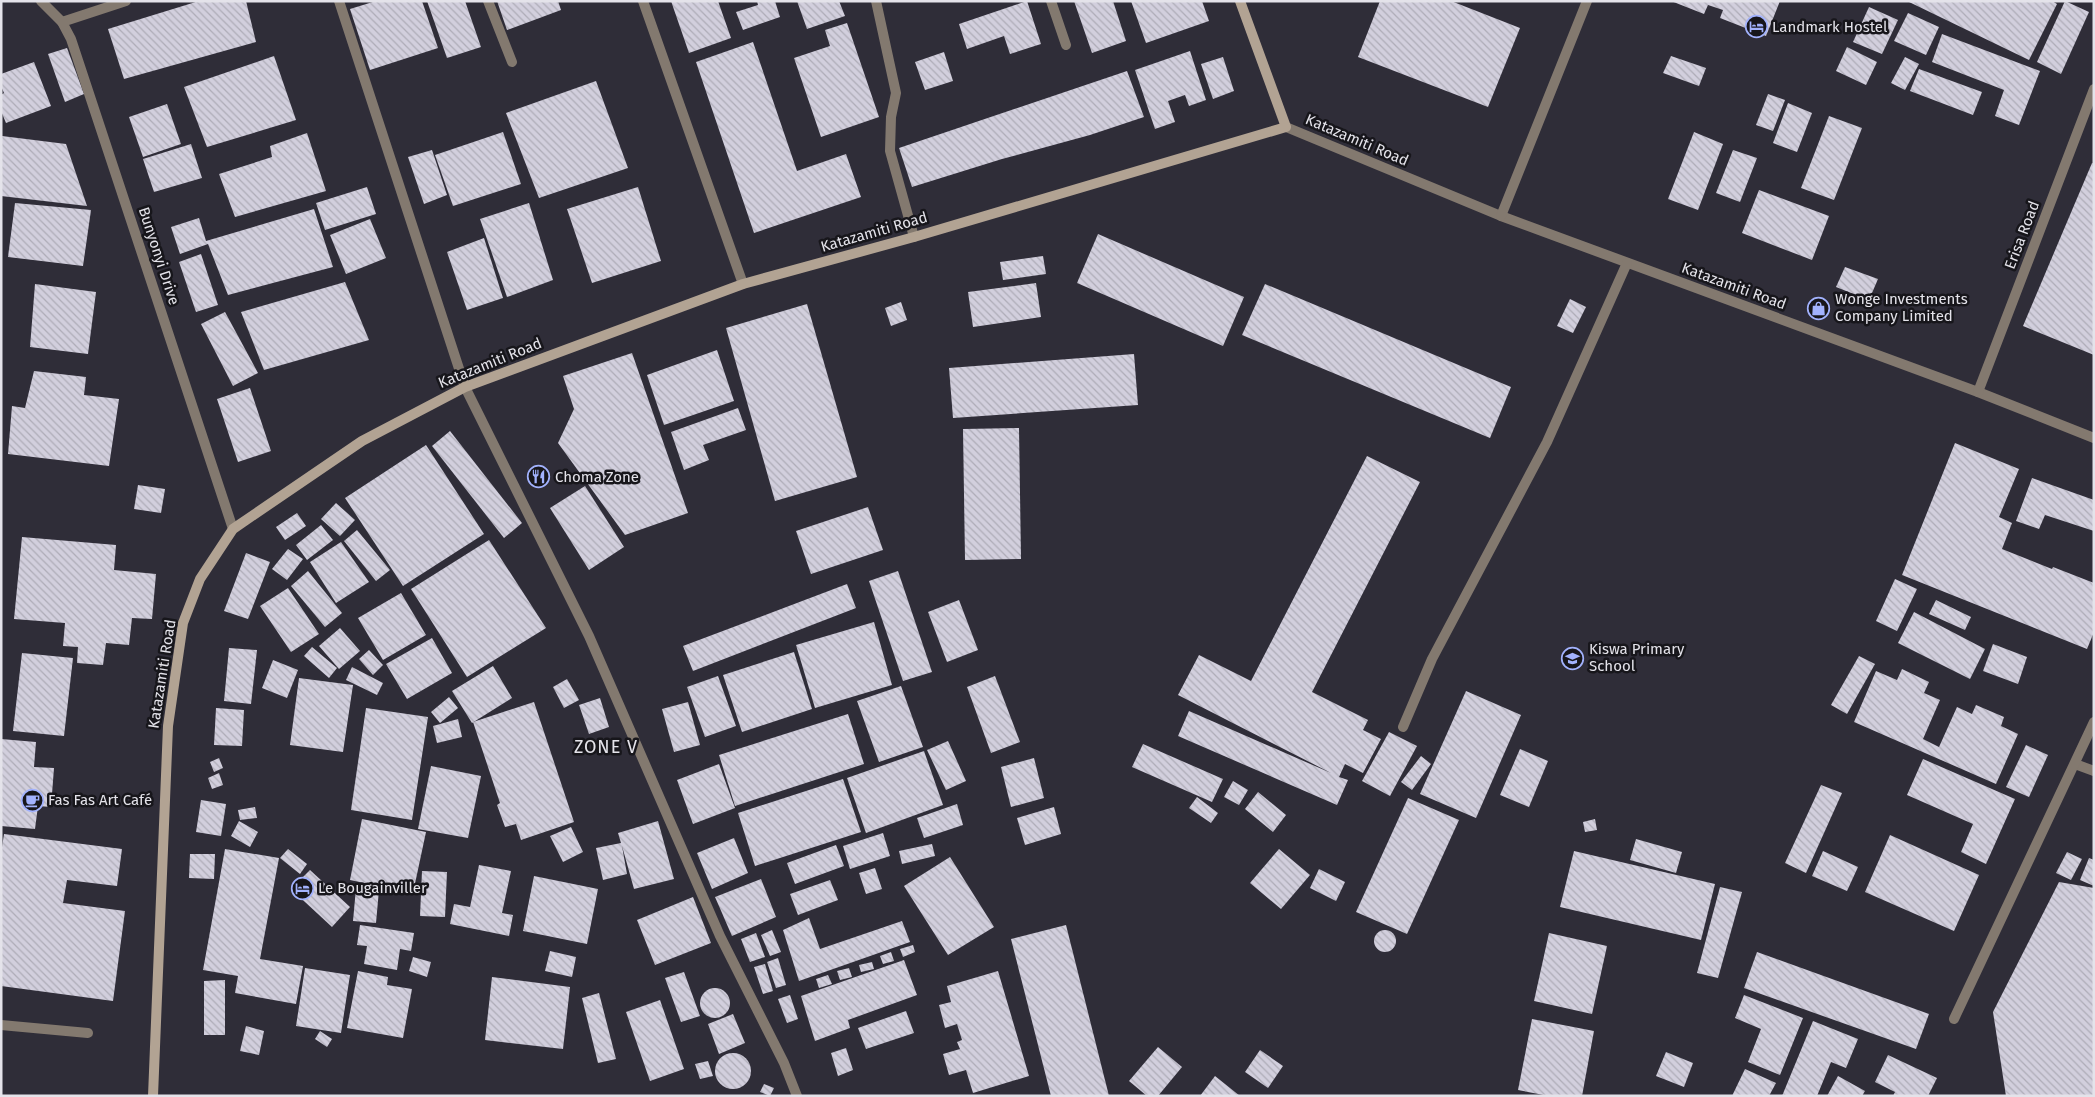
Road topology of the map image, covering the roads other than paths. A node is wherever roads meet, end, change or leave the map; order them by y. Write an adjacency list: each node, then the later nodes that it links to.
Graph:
1 (42, 1): 10 (street, Bunyonyi Drive)
2 (126, 1): 10 (street)
3 (339, 1): 19 (street)
4 (488, 1): 12 (street)
5 (643, 1): 18 (street)
6 (876, 1): 16 (street)
7 (1051, 1): 11 (street)
8 (1240, 1): 14 (street)
9 (1587, 1): 15 (street)
10 (62, 22): 22 (street, Bunyonyi Drive)
11 (1066, 45)
12 (512, 62)
13 (2094, 90): 20 (street, Erisa Road)
14 (1286, 127): 15 (street, Katazamiti Road); 16 (street, Katazamiti Road)
15 (1501, 216): 17 (street, Katazamiti Road)
16 (914, 237): 18 (street, Katazamiti Road)
17 (1627, 263): 20 (street, Katazamiti Road); 24 (street)
18 (743, 284): 19 (street, Katazamiti Road)
19 (465, 387): 22 (street, Katazamiti Road); 31 (street)
20 (1978, 392): 21 (street, Katazamiti Road)
21 (2094, 438)
22 (233, 529): 30 (street, Katazamiti Road)
23 (2094, 722): 25 (street)
24 (1402, 727)
25 (2075, 764): 26 (street); 27 (street)
26 (2094, 771)
27 (1954, 1019)
28 (1, 1025): 29 (street)
29 (88, 1033)
30 (153, 1096)
31 (797, 1096)

